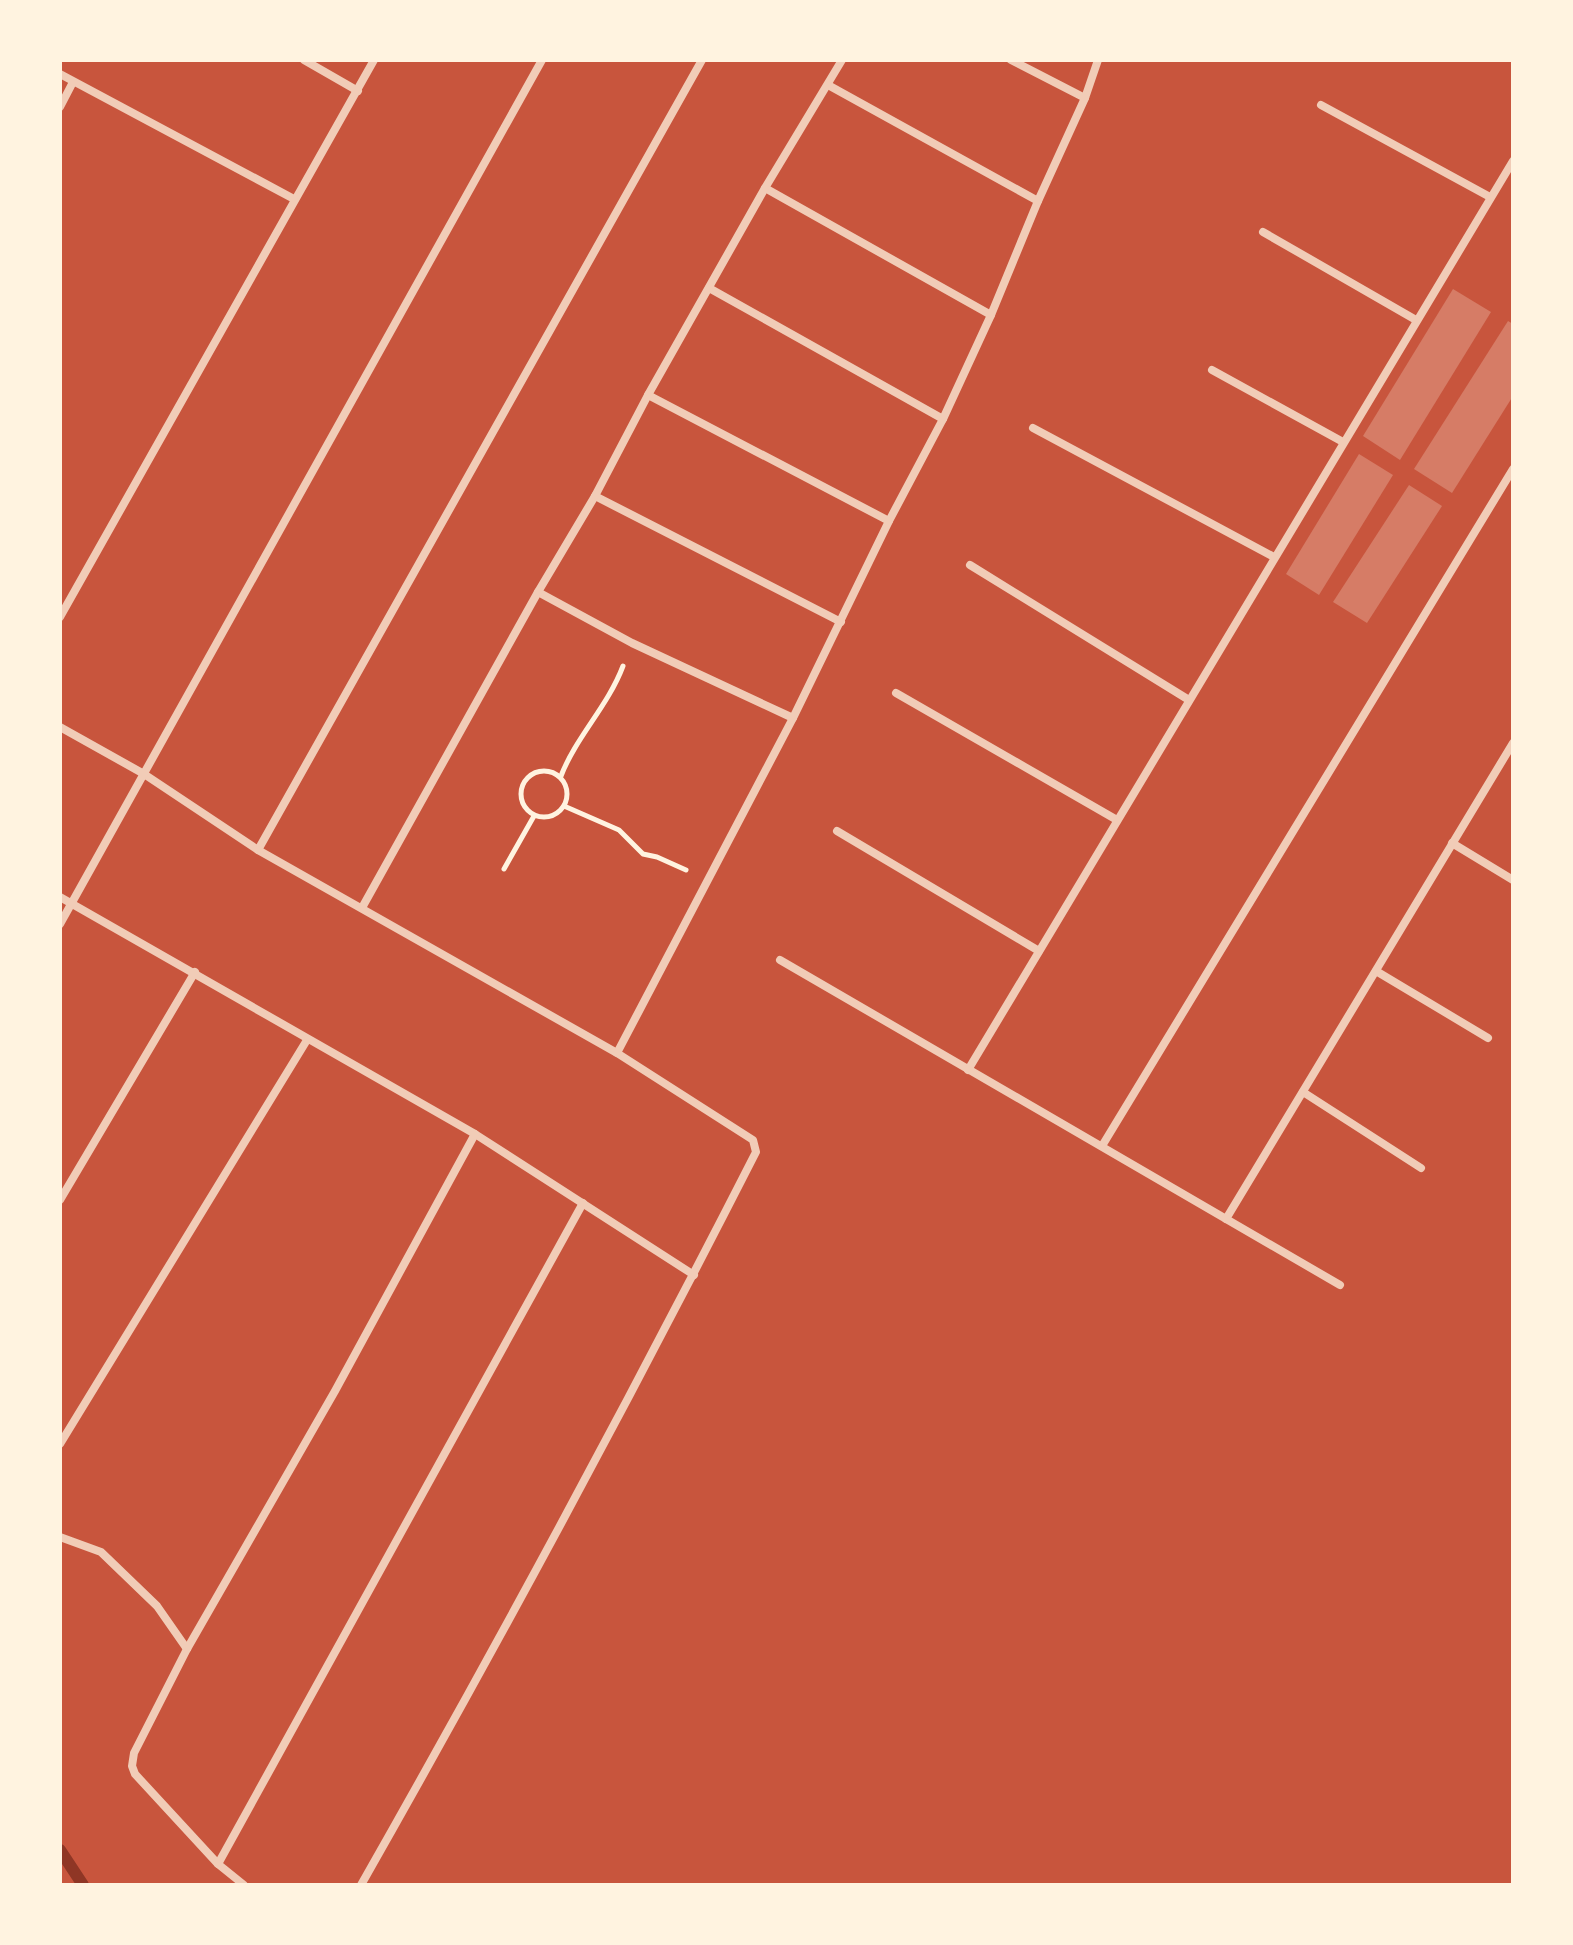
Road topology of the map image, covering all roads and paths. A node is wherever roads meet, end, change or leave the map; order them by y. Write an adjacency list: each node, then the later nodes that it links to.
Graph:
1 (304, 60): 11 (street)
2 (374, 60): 11 (street)
3 (542, 60): 43 (street)
4 (702, 60): 50 (street)
5 (842, 60): 10 (street)
6 (1011, 60): 12 (street)
7 (1098, 60): 12 (street)
8 (60, 74): 9 (street)
9 (73, 82): 14 (street); 18 (street)
10 (828, 85): 16 (street); 19 (street)
11 (358, 91): 18 (street)
12 (1085, 98): 19 (street)
13 (1321, 105): 17 (street)
14 (60, 107)
15 (1513, 161): 17 (street)
16 (765, 188): 21 (street); 22 (street)
17 (1490, 197): 23 (street)
18 (294, 199): 35 (street)
19 (1038, 201): 22 (street)
20 (1263, 232): 23 (street)
21 (709, 288): 25 (street); 26 (street)
22 (991, 315): 26 (street)
23 (1416, 320): 28 (street)
24 (1212, 370): 28 (street)
25 (648, 395): 30 (street); 31 (street)
26 (943, 419): 31 (street)
27 (1033, 428): 32 (street)
28 (1343, 442): 32 (street)
29 (1513, 469): 68 (street)
30 (595, 496): 34 (street); 36 (street)
31 (889, 521): 36 (street)
32 (1274, 557): 39 (street)
33 (970, 565): 39 (street)
34 (538, 592): 37 (street); 56 (street)
35 (60, 617)
36 (841, 622): 40 (street)
37 (632, 643): 40 (street); 44 (path)
38 (896, 693): 47 (street)
39 (1189, 700): 47 (street)
40 (793, 718): 53 (street)
41 (60, 727): 43 (street)
42 (1513, 743): 49 (street)
43 (144, 774): 50 (street); 55 (street)
44 (561, 776): 45 (path); 46 (path)
45 (564, 806): 46 (path); 53 (path)
46 (534, 816): 51 (path)
47 (1117, 820): 58 (street)
48 (837, 831): 58 (street)
49 (1452, 843): 52 (street); 60 (street)
50 (258, 850): 56 (street)
51 (504, 869)
52 (1513, 880)
53 (708, 881): 64 (street)
54 (60, 897): 55 (street)
55 (72, 904): 57 (street); 61 (street)
56 (363, 906): 64 (street)
57 (60, 924)
58 (1039, 951): 65 (street)
59 (780, 960): 65 (street)
60 (1376, 971): 62 (street); 66 (street)
61 (195, 972): 63 (street); 70 (street)
62 (1488, 1038)
63 (307, 1040): 67 (street); 75 (street)
64 (617, 1053): 73 (street)
65 (968, 1070): 68 (street)
66 (1303, 1092): 69 (street); 72 (street)
67 (475, 1134): 71 (street); 77 (street)
68 (1102, 1146): 72 (street)
69 (1421, 1168)
70 (60, 1200)
71 (583, 1203): 73 (street); 78 (street)
72 (1226, 1219): 74 (street)
73 (694, 1275): 80 (street)
74 (1340, 1285)
75 (60, 1444)
76 (60, 1537): 77 (street)
77 (187, 1649): 78 (street)
78 (218, 1864): 79 (street)
79 (244, 1885)
80 (361, 1885)

